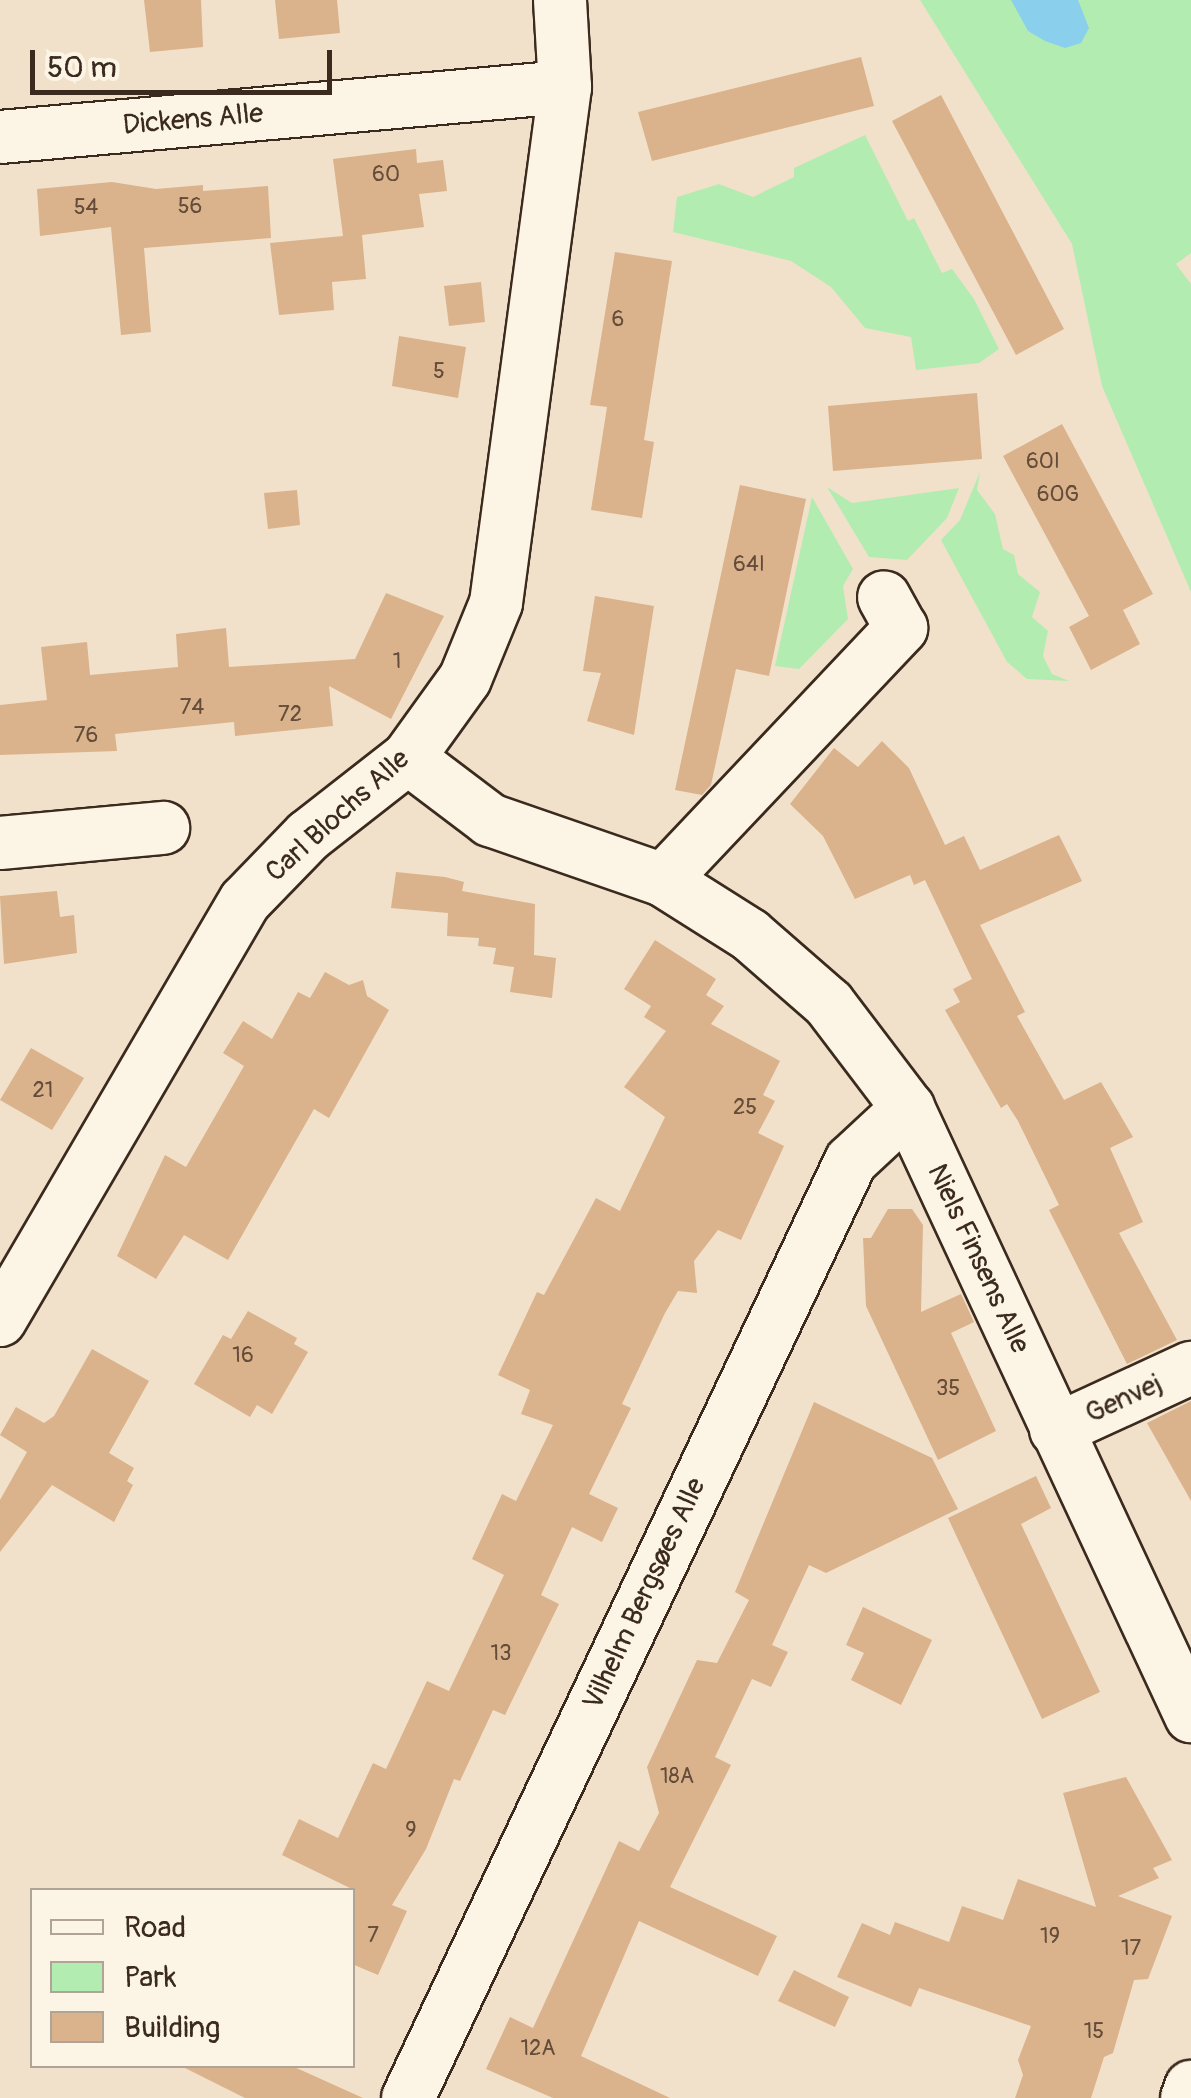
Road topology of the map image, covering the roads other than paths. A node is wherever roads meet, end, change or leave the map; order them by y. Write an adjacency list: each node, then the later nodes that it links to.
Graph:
1 (560, 0): 2 (street, Carl Blochs Alle)
2 (566, 86): 3 (street, Dickens Alle); 5 (street, Carl Blochs Alle)
3 (0, 137)
4 (884, 597): 8 (street)
5 (408, 758): 8 (street, Niels Finsens Alle); 10 (street, Carl Blochs Alle)
6 (163, 828): 7 (street)
7 (0, 843)
8 (664, 880): 9 (street, Niels Finsens Alle)
9 (908, 1108): 12 (street, Niels Finsens Alle); 15 (street, Vilhelm Bergsøes Alle)
10 (0, 1320)
11 (1191, 1368): 12 (street, Genvej)
12 (1056, 1430): 13 (street, Niels Finsens Alle)
13 (1191, 1716)
14 (1191, 2087): 16 (street)
15 (408, 2098)
16 (1187, 2098)

